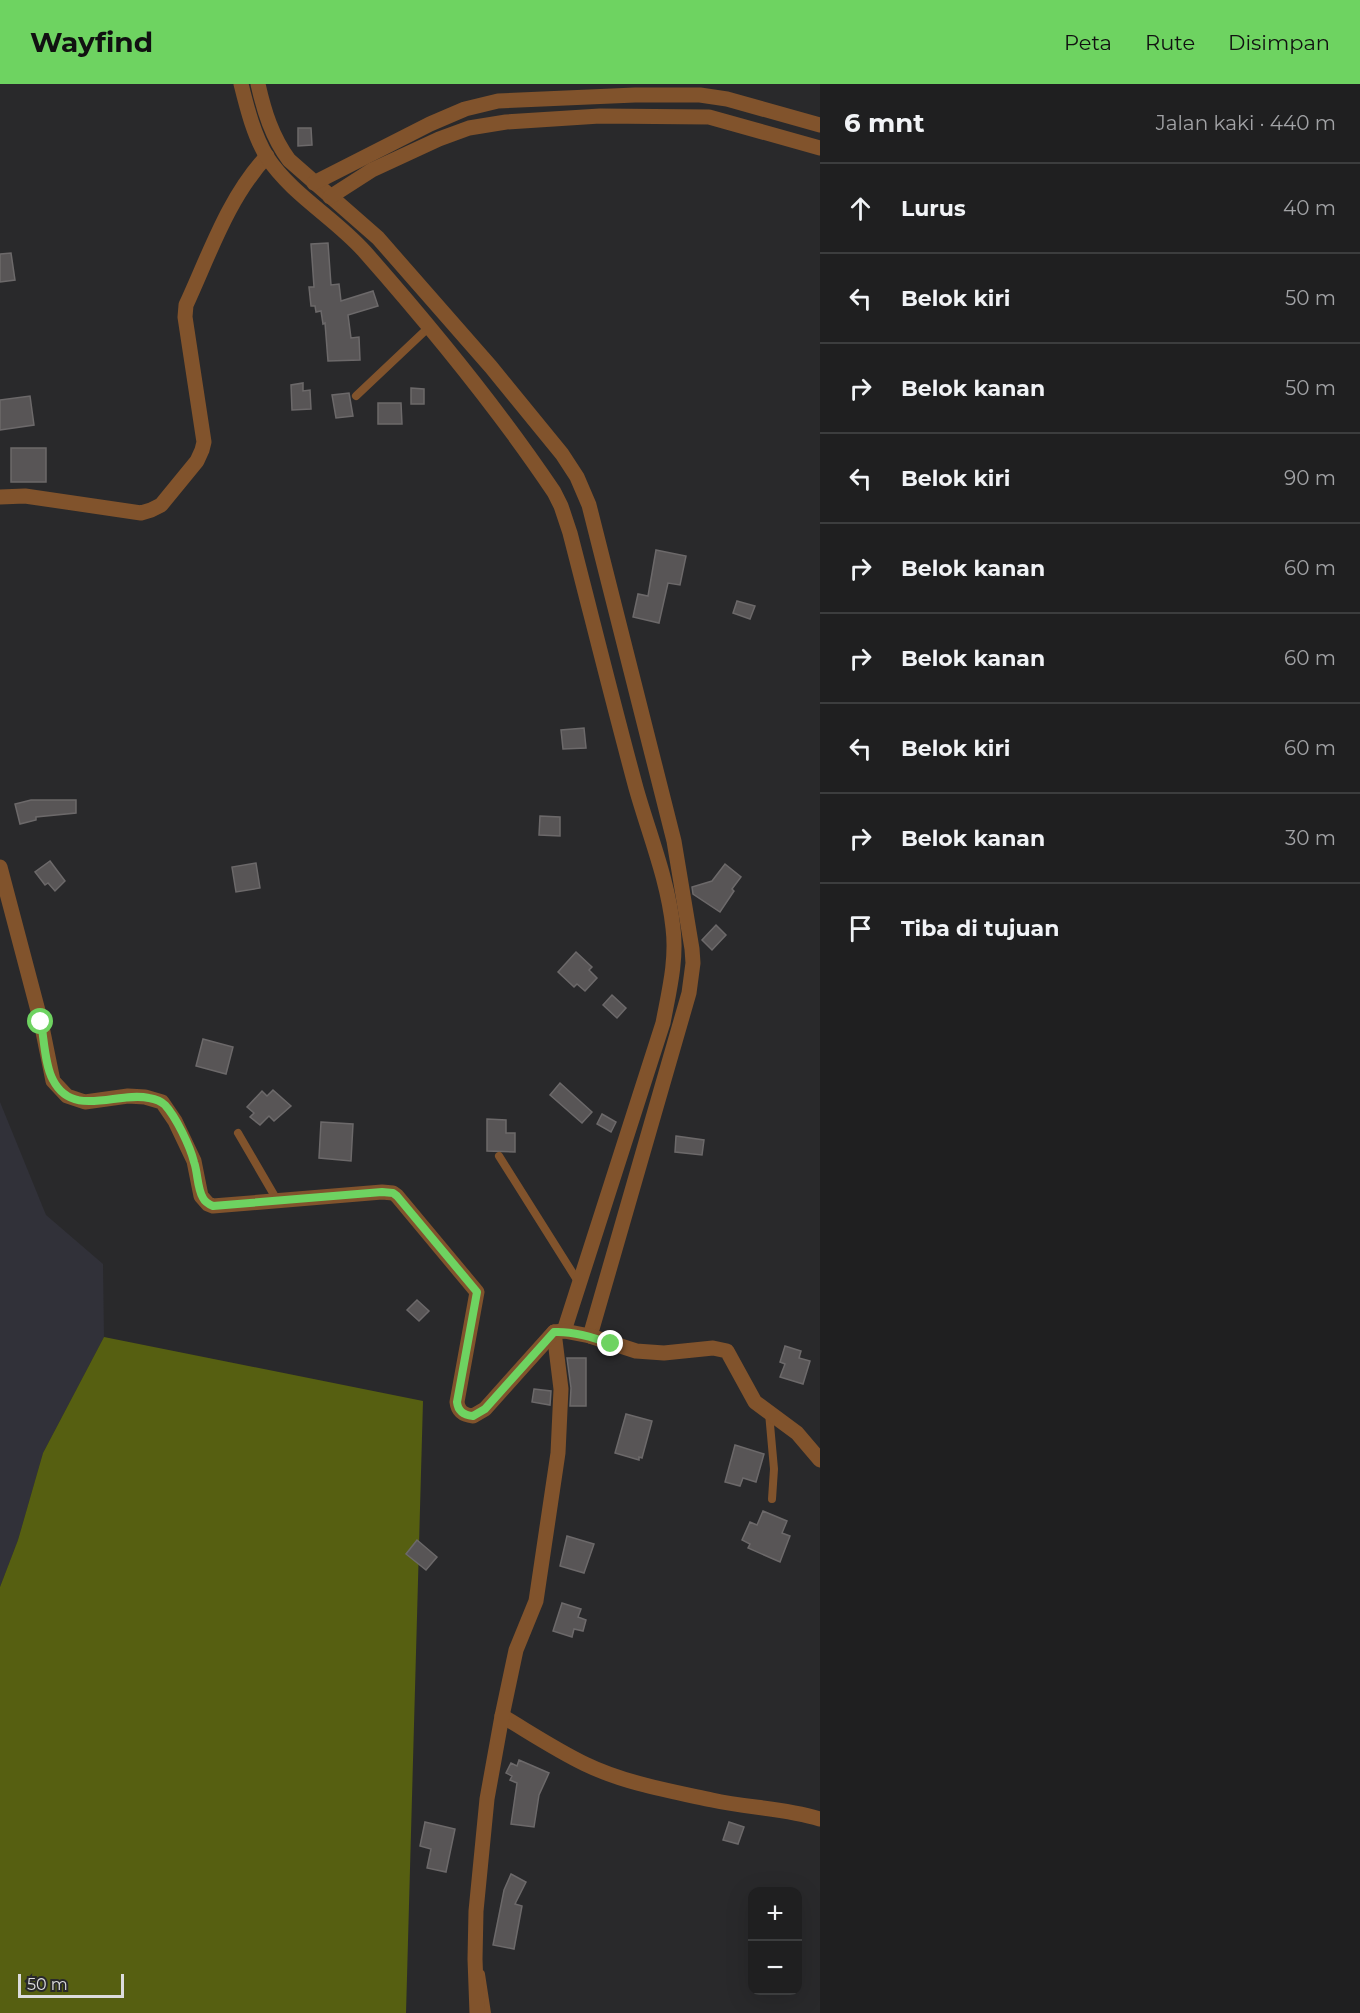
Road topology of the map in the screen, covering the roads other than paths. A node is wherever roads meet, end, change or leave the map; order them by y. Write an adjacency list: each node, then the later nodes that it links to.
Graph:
1 (241, 84): 5 (street)
2 (258, 84): 6 (street)
3 (820, 125): 6 (street)
4 (820, 148): 7 (street)
5 (267, 156): 8 (street); 12 (street)
6 (314, 183): 7 (street)
7 (330, 197): 9 (street)
8 (428, 328): 10 (street); 11 (lane)
9 (491, 367): 10 (street); 19 (street)
10 (473, 381): 17 (street)
11 (356, 396)
12 (0, 497)
13 (0, 867): 16 (street)
14 (238, 1132): 16 (lane)
15 (499, 1156): 17 (lane)
16 (278, 1201): 18 (street)
17 (580, 1284): 18 (street)
18 (559, 1331): 19 (street); 23 (street)
19 (590, 1336): 20 (street)
20 (769, 1412): 21 (street); 22 (lane)
21 (820, 1460)
22 (772, 1499)
23 (502, 1716): 24 (street); 25 (street)
24 (820, 1819)
25 (475, 1959): 26 (street); 27 (lane)
26 (477, 2013)
27 (487, 2013)

